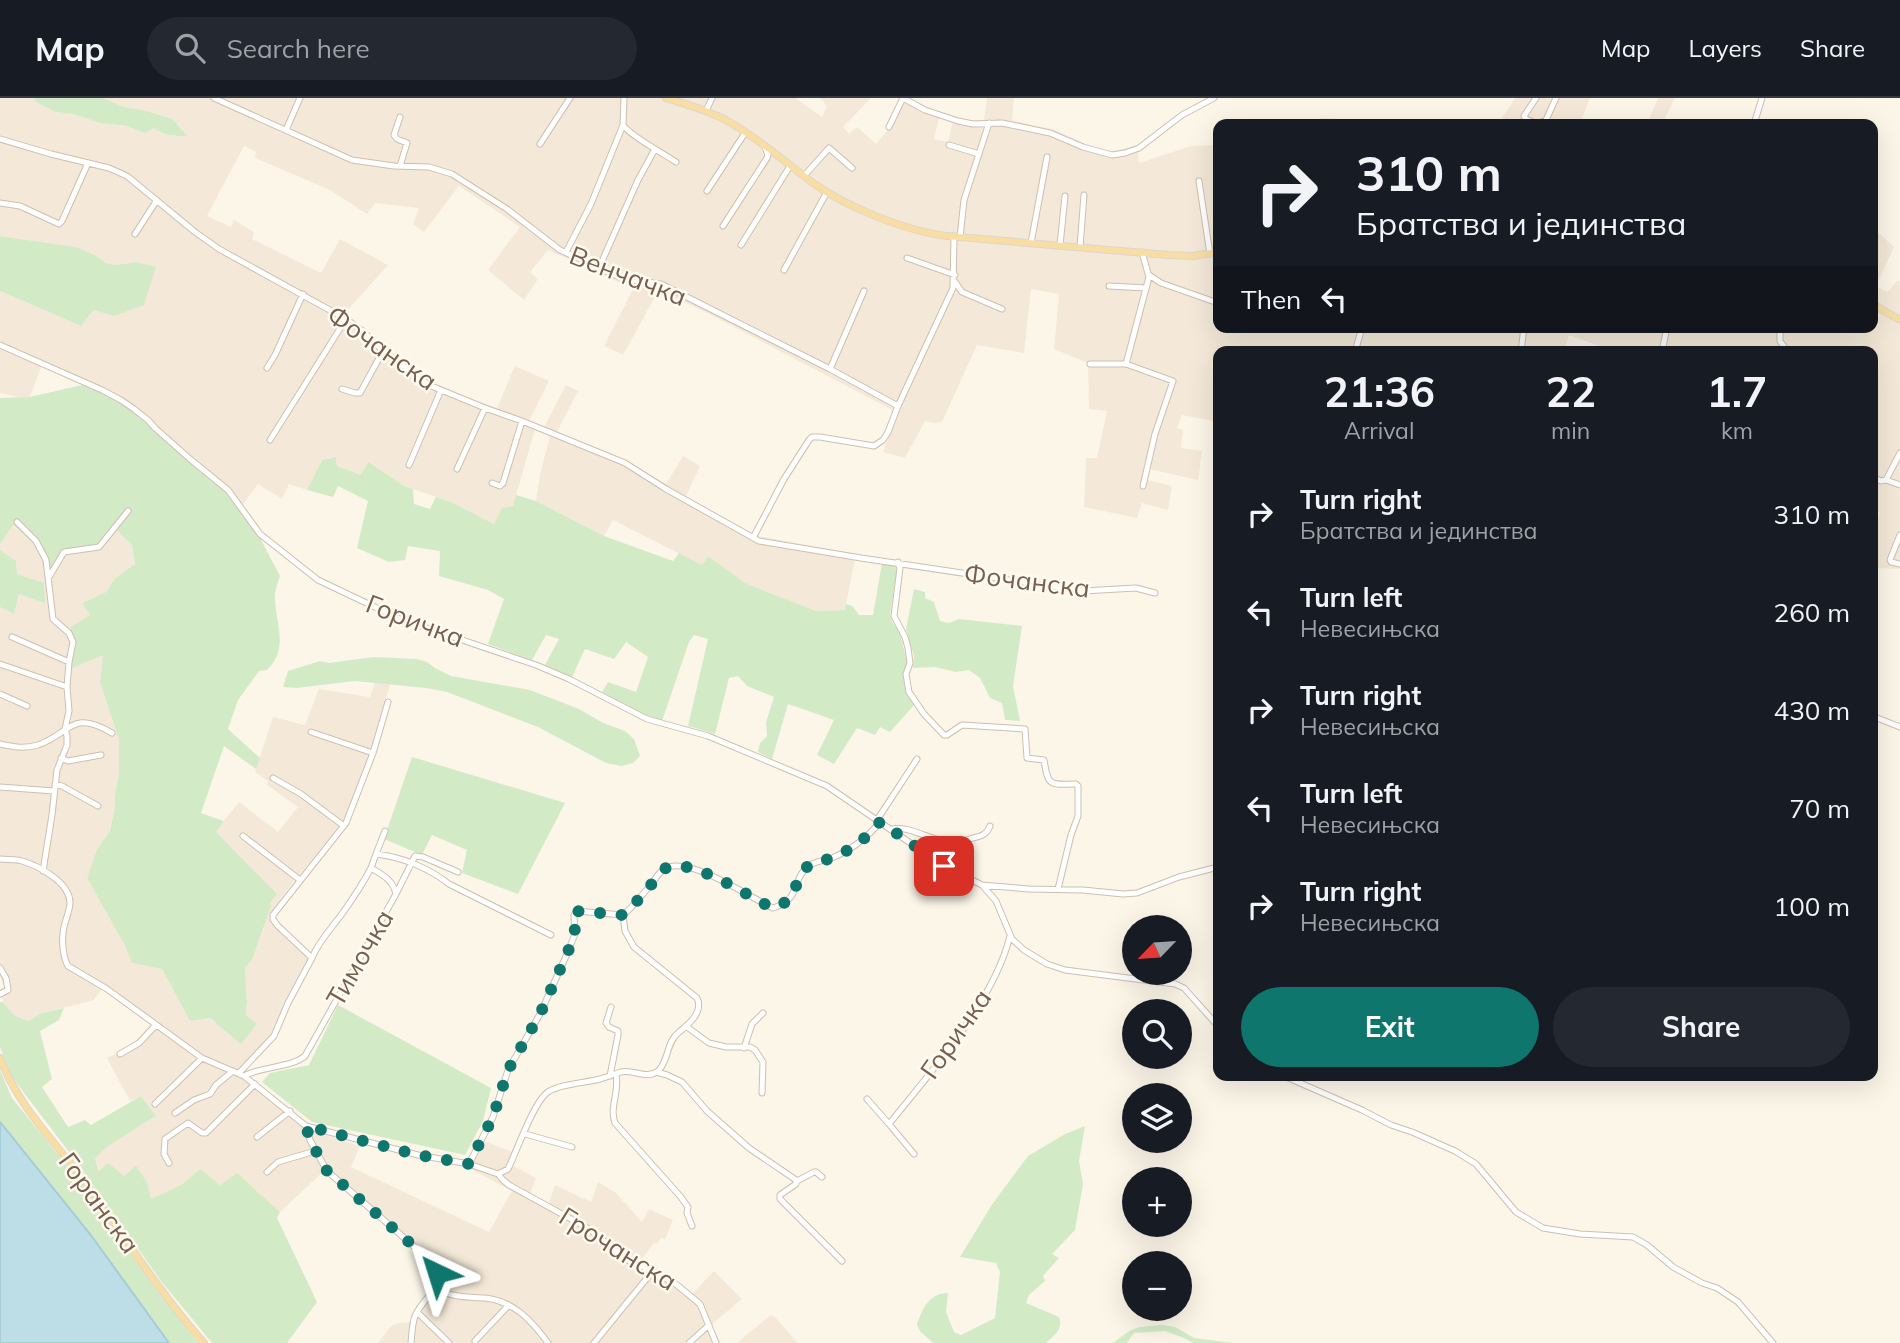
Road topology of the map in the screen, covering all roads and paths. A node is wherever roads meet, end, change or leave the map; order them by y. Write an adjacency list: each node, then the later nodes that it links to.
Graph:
1 (214, 98): 21 (street, Венчачка)
2 (570, 98): 24 (street)
3 (624, 98): 19 (street)
4 (666, 98): 12 (main road)
5 (712, 98): 13 (street)
6 (903, 98): 18 (street); 20 (street)
7 (1214, 98): 18 (street)
8 (1536, 98): 15 (street)
9 (1556, 98): 16 (street)
10 (1762, 98): 17 (street)
11 (298, 99): 21 (street)
12 (679, 100): 13 (main road)
13 (706, 111): 22 (main road)
14 (400, 117): 32 (street)
15 (1526, 119)
16 (1546, 119)
17 (1756, 119)
18 (989, 123): 28 (street)
19 (623, 125): 27 (street); 51 (street)
20 (889, 127)
21 (286, 130): 32 (street, Венчачка)
22 (745, 133): 26 (main road); 37 (street)
23 (0, 139): 31 (street, Фочанска)
24 (540, 144)
25 (948, 145): 28 (street)
26 (765, 147): 33 (main road); 43 (street)
27 (655, 149): 30 (street); 55 (street)
28 (979, 154): 45 (street)
29 (1047, 157): 46 (street)
30 (676, 162)
31 (88, 163): 41 (street, Фочанска); 42 (street)
32 (400, 166): 51 (street, Венчачка)
33 (790, 166): 35 (main road); 47 (street)
34 (852, 168): 35 (street)
35 (804, 176): 38 (main road)
36 (1199, 181): 50 (street)
37 (708, 191)
38 (827, 192): 45 (main road); 56 (street)
39 (1084, 195): 49 (street)
40 (1065, 196): 48 (street)
41 (157, 200): 44 (street); 62 (street, Фочанска)
42 (0, 203)
43 (723, 226)
44 (135, 234)
45 (957, 237): 46 (main road); 58 (street)
46 (1031, 243): 48 (main road)
47 (741, 244)
48 (1060, 245): 49 (main road)
49 (1080, 247): 52 (main road)
50 (1213, 248)
51 (566, 252): 55 (street, Венчачка)
52 (1142, 252): 53 (main road); 57 (street)
53 (1213, 253)
54 (907, 258): 58 (street)
55 (599, 268): 73 (street, Венчачка)
56 (784, 270)
57 (1149, 275): 60 (street); 63 (street)
58 (955, 278): 65 (street); 76 (street)
59 (1109, 285): 60 (street)
60 (1146, 288): 71 (street)
61 (864, 291): 73 (street)
62 (303, 294): 66 (street, Фочанска); 72 (street)
63 (1213, 301)
64 (1878, 307): 67 (main road)
65 (1002, 309)
66 (346, 319): 69 (street, Фочанска); 79 (street)
67 (1900, 320)
68 (0, 345): 117 (street, Горичка)
69 (383, 351): 74 (street); 75 (street, Фочанска)
70 (1090, 364): 71 (street)
71 (1126, 364): 87 (street)
72 (267, 368)
73 (830, 369): 76 (street, Венчачка)
74 (342, 389)
75 (441, 390): 77 (street, Фочанска); 81 (street)
76 (898, 406): 91 (street)
77 (485, 408): 78 (street, Фочанска); 82 (street)
78 (522, 421): 85 (street); 91 (street, Фочанска)
79 (270, 440)
80 (1900, 453): 84 (street)
81 (409, 465)
82 (457, 469)
83 (1878, 480): 84 (street)
84 (1886, 480): 86 (street)
85 (492, 483)
86 (1900, 485)
87 (1143, 486)
88 (128, 512): 94 (street)
89 (17, 523): 94 (street)
90 (1900, 535): 93 (street)
91 (753, 538): 92 (street, Фочанска)
92 (898, 562): 95 (street, Фочанска); 132 (street)
93 (1900, 564)
94 (49, 577): 97 (street)
95 (1155, 593)
96 (12, 637): 97 (street)
97 (69, 662): 99 (street)
98 (0, 664): 99 (street)
99 (67, 687): 105 (street)
100 (0, 694): 102 (street)
101 (388, 702): 109 (street, Тимочка)
102 (26, 706)
103 (1878, 718): 104 (street)
104 (1900, 727)
105 (65, 729): 107 (street); 108 (street); 111 (street)
106 (312, 732): 109 (street)
107 (112, 733)
108 (0, 744)
109 (373, 753): 119 (street, Тимочка)
110 (101, 755): 111 (street)
111 (61, 758): 115 (street)
112 (917, 759): 117 (street)
113 (273, 778): 119 (street)
114 (0, 787): 115 (street)
115 (54, 788): 116 (street); 128 (street)
116 (98, 806)
117 (878, 821): 120 (street, Горичка); 134 (street)
118 (990, 825): 120 (street, Горичка)
119 (344, 826): 130 (street, Тимочка)
120 (892, 829): 131 (street, Горичка)
121 (385, 831): 123 (street)
122 (243, 836): 130 (street)
123 (376, 854): 125 (street); 126 (street)
124 (0, 859): 128 (street)
125 (412, 863): 129 (street); 133 (street); 135 (street)
126 (371, 868): 133 (street, Тимочка); 137 (street, Тимочка)
127 (1213, 868): 132 (street)
128 (43, 871): 143 (street)
129 (458, 872)
130 (300, 880): 137 (street, Тимочка)
131 (982, 885): 132 (street); 136 (street, Горичка)
132 (1058, 889)
133 (396, 894): 150 (street, Тимочка)
134 (623, 915): 144 (street); 167 (street)
135 (551, 934)
136 (1010, 936): 142 (street, Горичка); 159 (street, Горичка)
137 (312, 958): 150 (street, Тимочка)
138 (0, 968): 139 (street)
139 (0, 994)
140 (611, 1007): 151 (street)
141 (763, 1013): 145 (street)
142 (1213, 1021)
143 (156, 1025): 146 (street); 148 (street)
144 (687, 1027): 145 (street); 149 (street)
145 (744, 1048): 154 (street)
146 (120, 1054)
147 (0, 1058): 180 (main road, Горанска)
148 (202, 1058): 150 (street); 156 (street)
149 (656, 1072): 151 (street); 171 (street)
150 (239, 1073): 153 (street); 158 (street)
151 (613, 1075): 161 (street); 172 (street)
152 (1295, 1081): 187 (street)
153 (255, 1084): 157 (street); 166 (street)
154 (762, 1093)
155 (867, 1099): 159 (street)
156 (155, 1104)
157 (290, 1111): 160 (street); 162 (street)
158 (176, 1113)
159 (889, 1124): 165 (street)
160 (306, 1126): 164 (street); 167 (street, Грочанска)
161 (525, 1133): 163 (street); 169 (street)
162 (257, 1137)
163 (572, 1147)
164 (315, 1151): 168 (street); 175 (street)
165 (914, 1154)
166 (169, 1163)
167 (469, 1164): 169 (street, Грочанска)
168 (267, 1172)
169 (498, 1174): 174 (street, Грочанска)
170 (822, 1177): 171 (street)
171 (797, 1181): 173 (street)
172 (692, 1226)
173 (842, 1261)
174 (653, 1272): 178 (street, Грочанска); 184 (street)
175 (436, 1288): 176 (street); 177 (street)
176 (509, 1305): 179 (street); 183 (street)
177 (417, 1312): 181 (street); 182 (street)
178 (709, 1325): 185 (street); 186 (street, Грочанска)
179 (475, 1341)
180 (204, 1343)
181 (411, 1343)
182 (449, 1343)
183 (548, 1343)
184 (594, 1343)
185 (689, 1343)
186 (716, 1343)
187 (1773, 1343)

